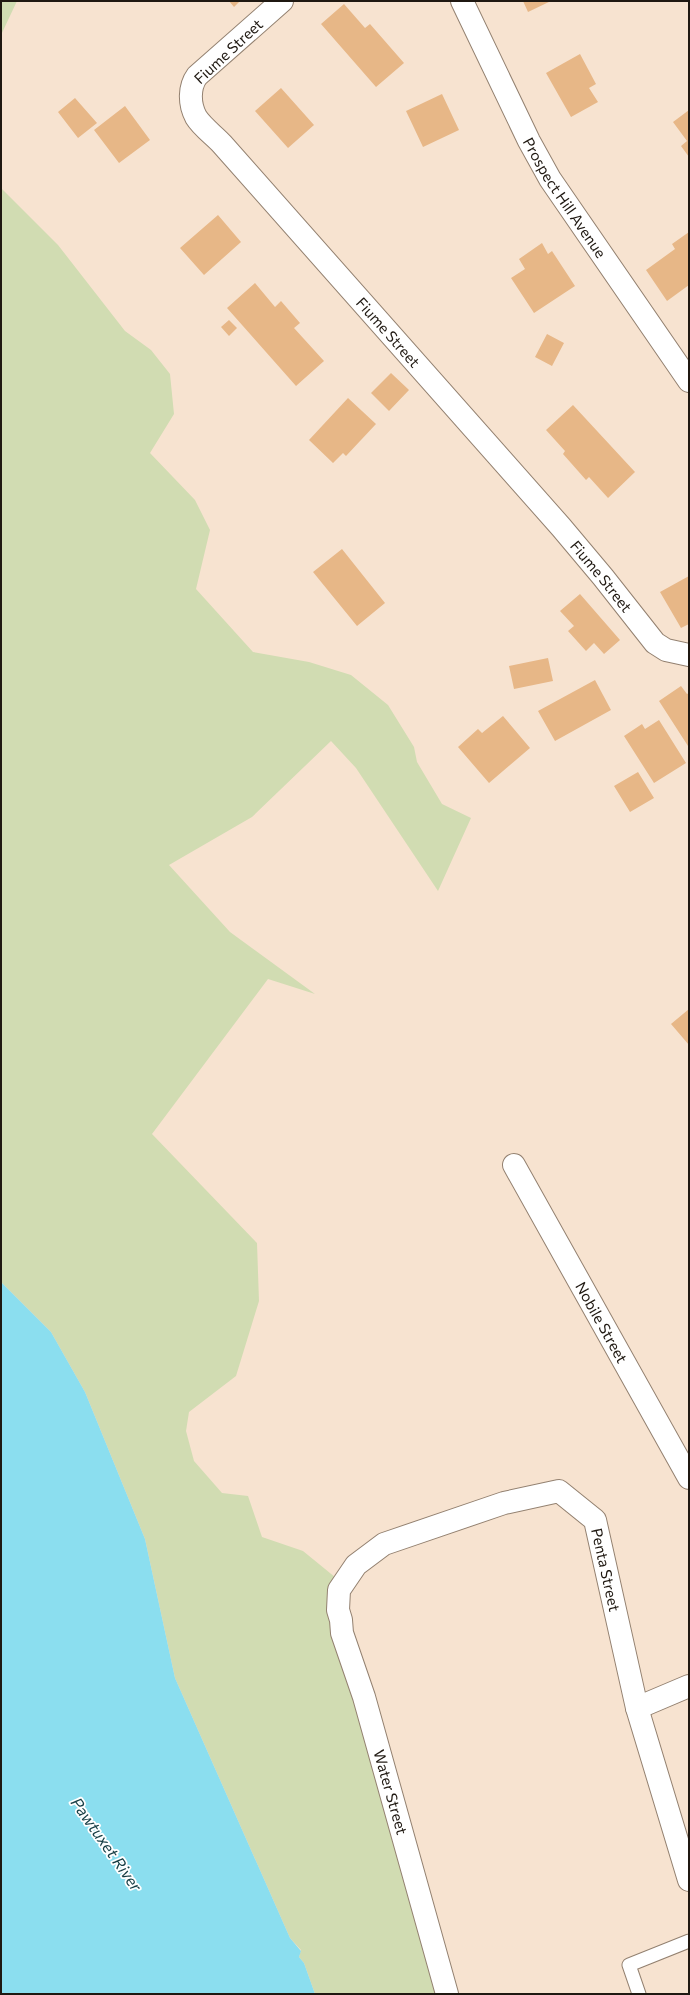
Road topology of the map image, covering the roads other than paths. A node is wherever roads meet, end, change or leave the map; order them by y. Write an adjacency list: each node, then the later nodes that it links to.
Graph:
1 (282, 1): 4 (street, Fiume Street)
2 (462, 1): 3 (street, Prospect Hill Avenue)
3 (689, 381)
4 (689, 655)
5 (514, 1165): 6 (street, Nobile Street)
6 (689, 1478)
7 (339, 1590): 9 (street, Penta Street); 12 (street, Water Street)
8 (689, 1686): 9 (street)
9 (637, 1708): 10 (street, Penta Street)
10 (689, 1880)
11 (689, 1941): 13 (lane)
12 (447, 1994)
13 (639, 1994)

